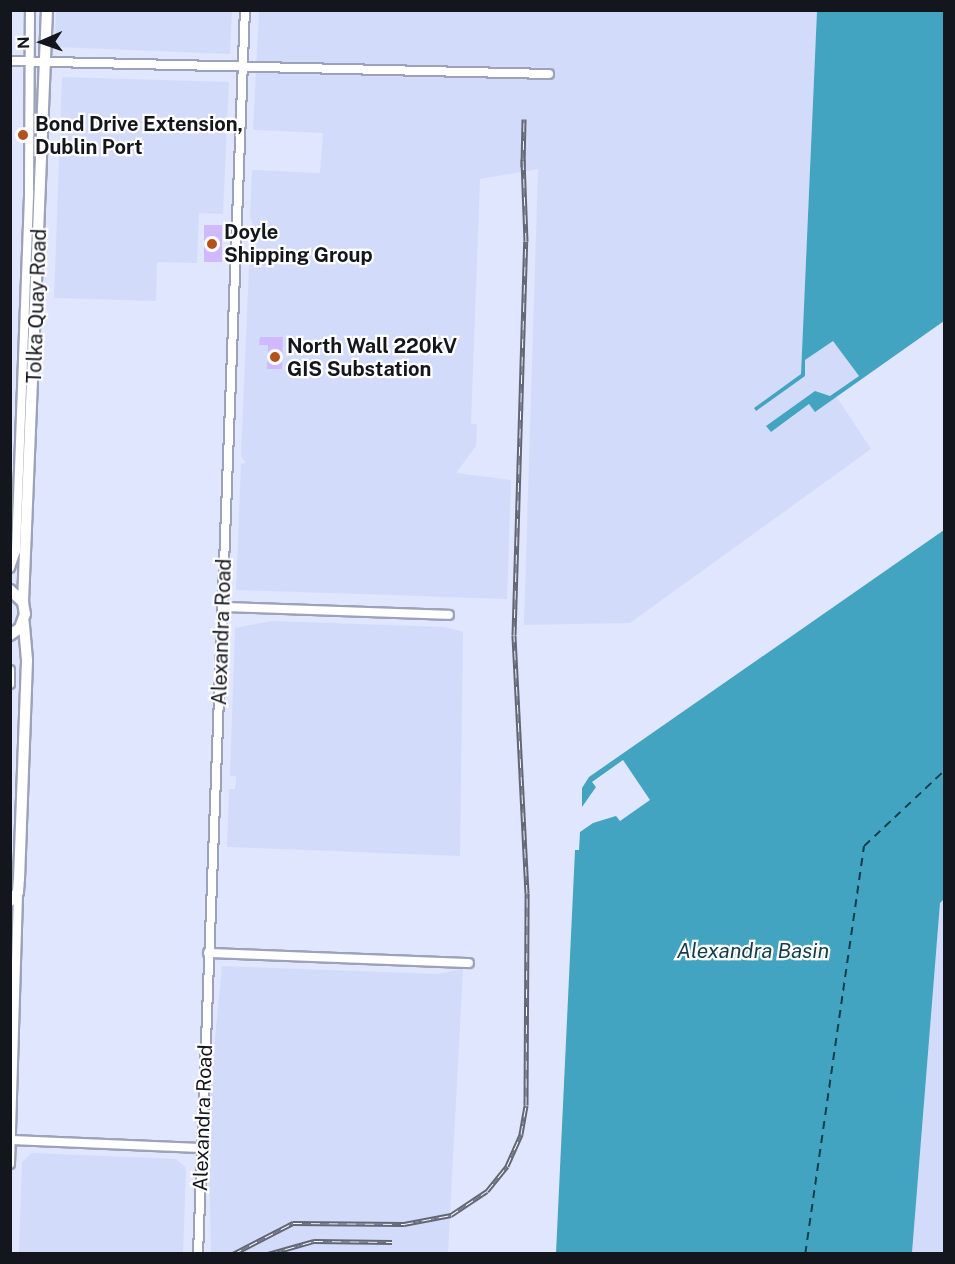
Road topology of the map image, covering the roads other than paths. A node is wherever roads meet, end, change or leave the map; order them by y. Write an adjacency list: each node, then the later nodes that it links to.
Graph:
1 (30, 10): 5 (street, Tolka Quay Road)
2 (47, 10): 6 (street, Tolka Quay Road)
3 (245, 10): 7 (street, Alexandra Road)
4 (10, 61): 5 (street)
5 (28, 62): 6 (street); 9 (street, Tolka Quay Road)
6 (45, 62): 7 (street); 11 (street, Tolka Quay Road)
7 (243, 68): 8 (street); 12 (street, Alexandra Road)
8 (549, 74)
9 (10, 568)
10 (10, 590): 11 (street)
11 (23, 602): 14 (street, Tolka Quay Road)
12 (223, 607): 13 (street); 20 (street, Alexandra Road)
13 (449, 615)
14 (24, 622): 15 (street); 18 (street)
15 (10, 635)
16 (10, 670): 17 (street)
17 (10, 684)
18 (18, 892): 19 (street); 22 (street)
19 (10, 901)
20 (208, 953): 21 (street); 24 (street, Alexandra Road)
21 (469, 963)
22 (13, 991): 23 (street)
23 (11, 1140): 24 (street); 25 (street)
24 (202, 1148): 26 (street, Alexandra Road)
25 (10, 1164)
26 (198, 1254)

